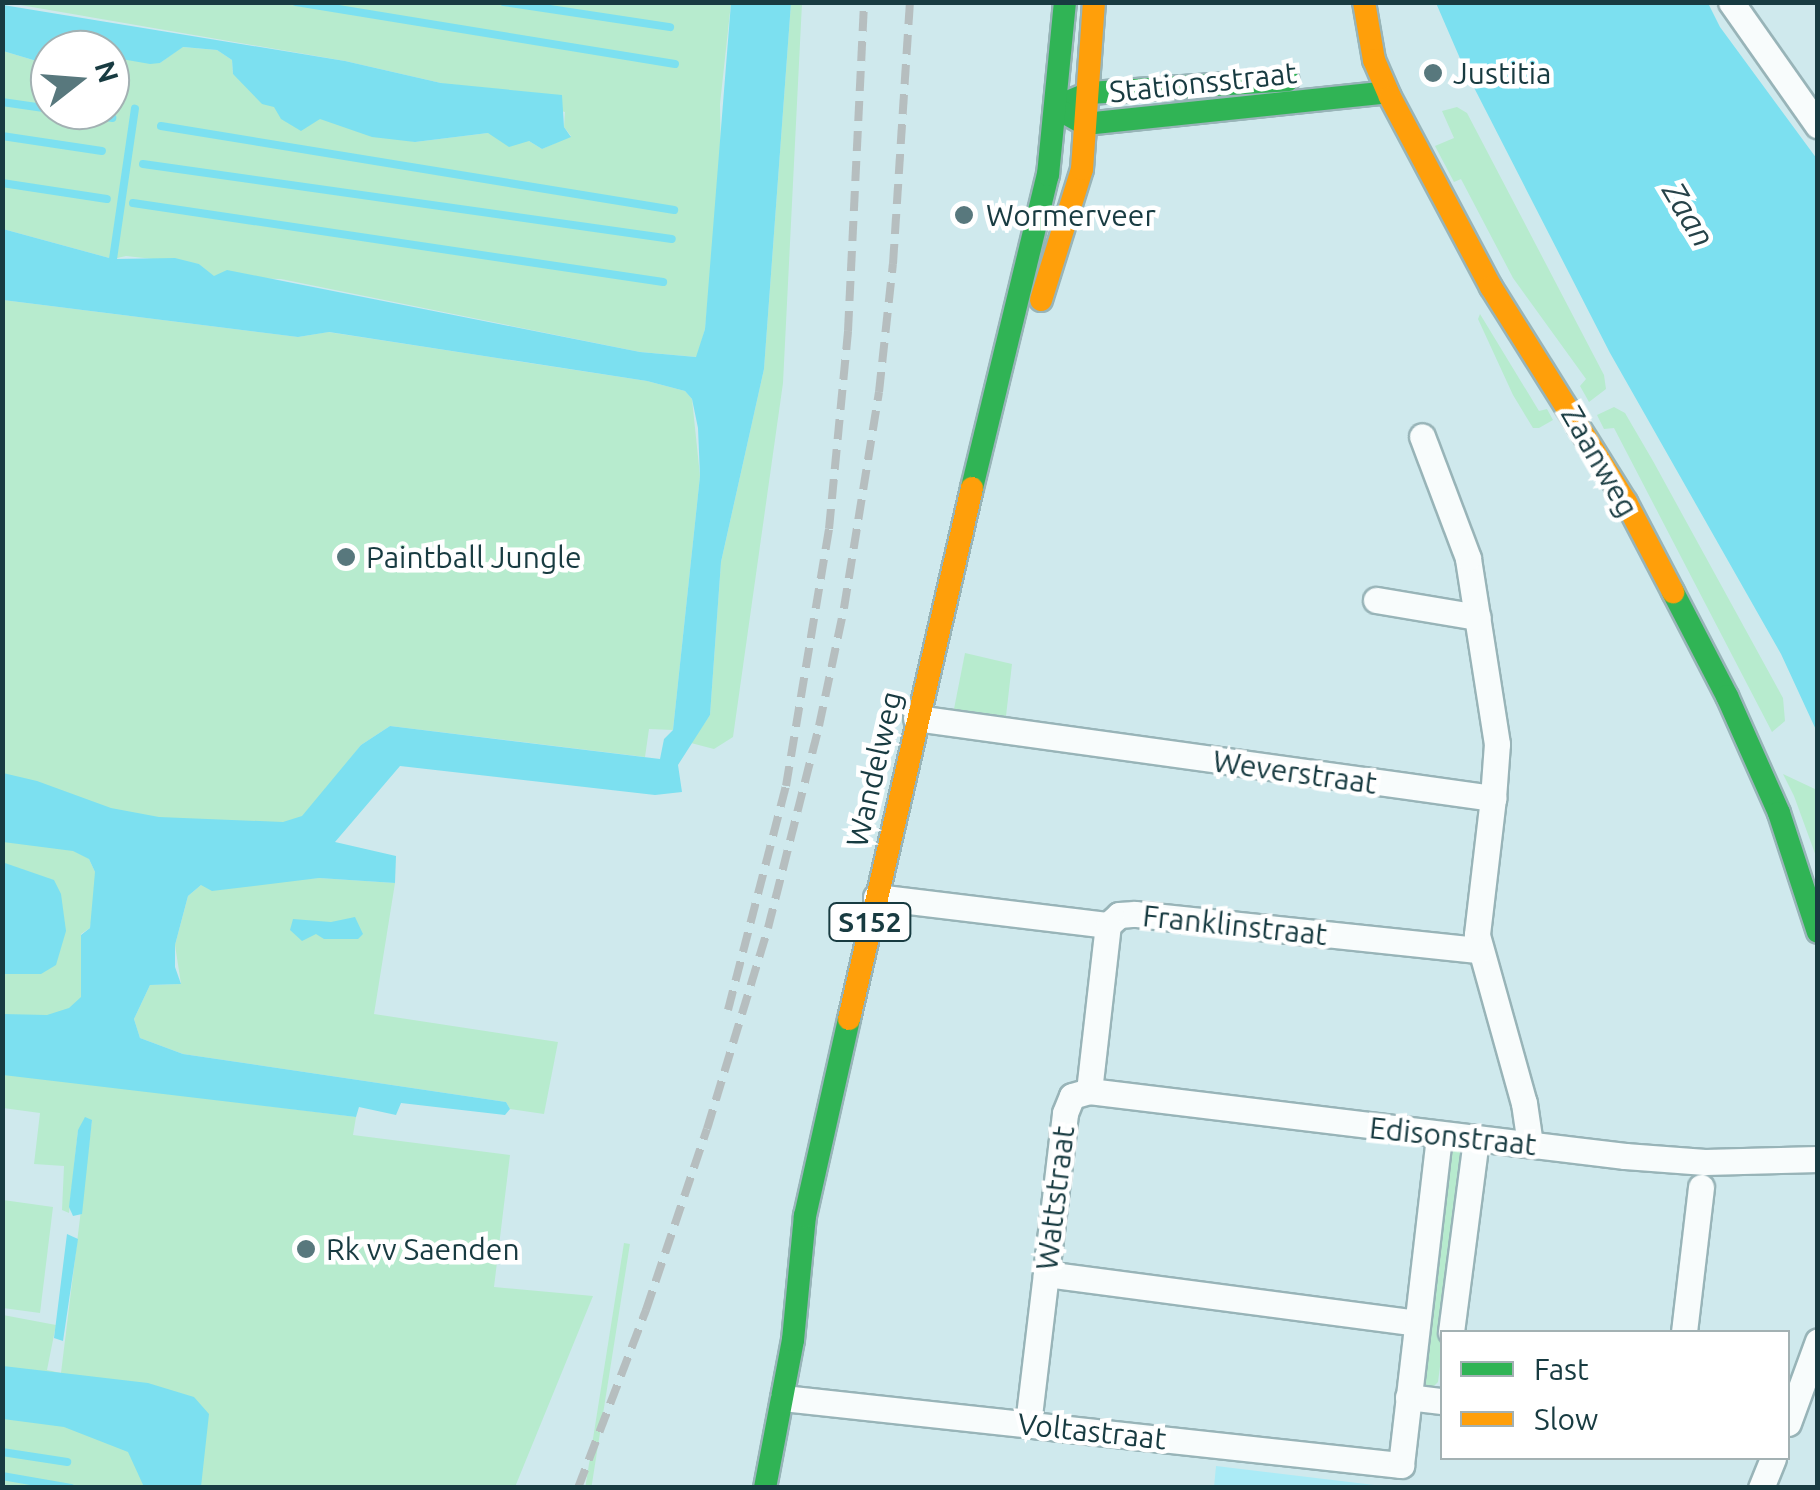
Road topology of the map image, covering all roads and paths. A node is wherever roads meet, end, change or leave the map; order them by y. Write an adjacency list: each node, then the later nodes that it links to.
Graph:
1 (1065, 2): 7 (main road, S152)
2 (1094, 2): 6 (main road, S152)
3 (1364, 2): 5 (main road, Zaanweg)
4 (1731, 2): 9 (street)
5 (1383, 83): 6 (main road, Stationsstraat); 8 (main road, Stationsstraat); 18 (main road, Zaanweg)
6 (1089, 93): 7 (main road, Stationsstraat); 8 (main road, Wandelweg / S152)
7 (1055, 107): 8 (main road, Stationsstraat); 10 (main road, Wandelweg / S152)
8 (1086, 124): 10 (main road, Wandelweg / S152)
9 (1818, 126)
10 (1006, 363): 14 (main road, Wandelweg / S152)
11 (1422, 436): 13 (street)
12 (1376, 600): 13 (street)
13 (1478, 617): 15 (street)
14 (916, 718): 15 (street, Weverstraat); 16 (main road, Wandelweg / S152)
15 (1493, 798): 19 (street)
16 (876, 896): 17 (street, Franklinstraat); 32 (main road, Wandelweg / S152)
17 (1108, 925): 19 (street, Franklinstraat); 20 (street, Wattstraat)
18 (1818, 932)
19 (1479, 950): 23 (street)
20 (1089, 1091): 21 (street, Edisonstraat); 26 (street, Wattstraat)
21 (1439, 1135): 22 (street, Edisonstraat); 27 (street)
22 (1476, 1140): 23 (street, Edisonstraat); 28 (street)
23 (1530, 1144): 24 (street, Edisonstraat)
24 (1818, 1160)
25 (1702, 1188): 29 (street)
26 (1046, 1274): 27 (street); 35 (street, Wattstraat)
27 (1416, 1322): 31 (street)
28 (1451, 1330)
29 (1684, 1330)
30 (1818, 1342): 34 (street)
31 (1408, 1397): 33 (street); 35 (street, Voltastraat)
32 (783, 1398): 35 (street, Voltastraat); 37 (main road, Wandelweg / S152)
33 (1440, 1401)
34 (1790, 1418)
35 (1028, 1424)
36 (1772, 1460): 38 (street)
37 (765, 1488)
38 (1761, 1488)

